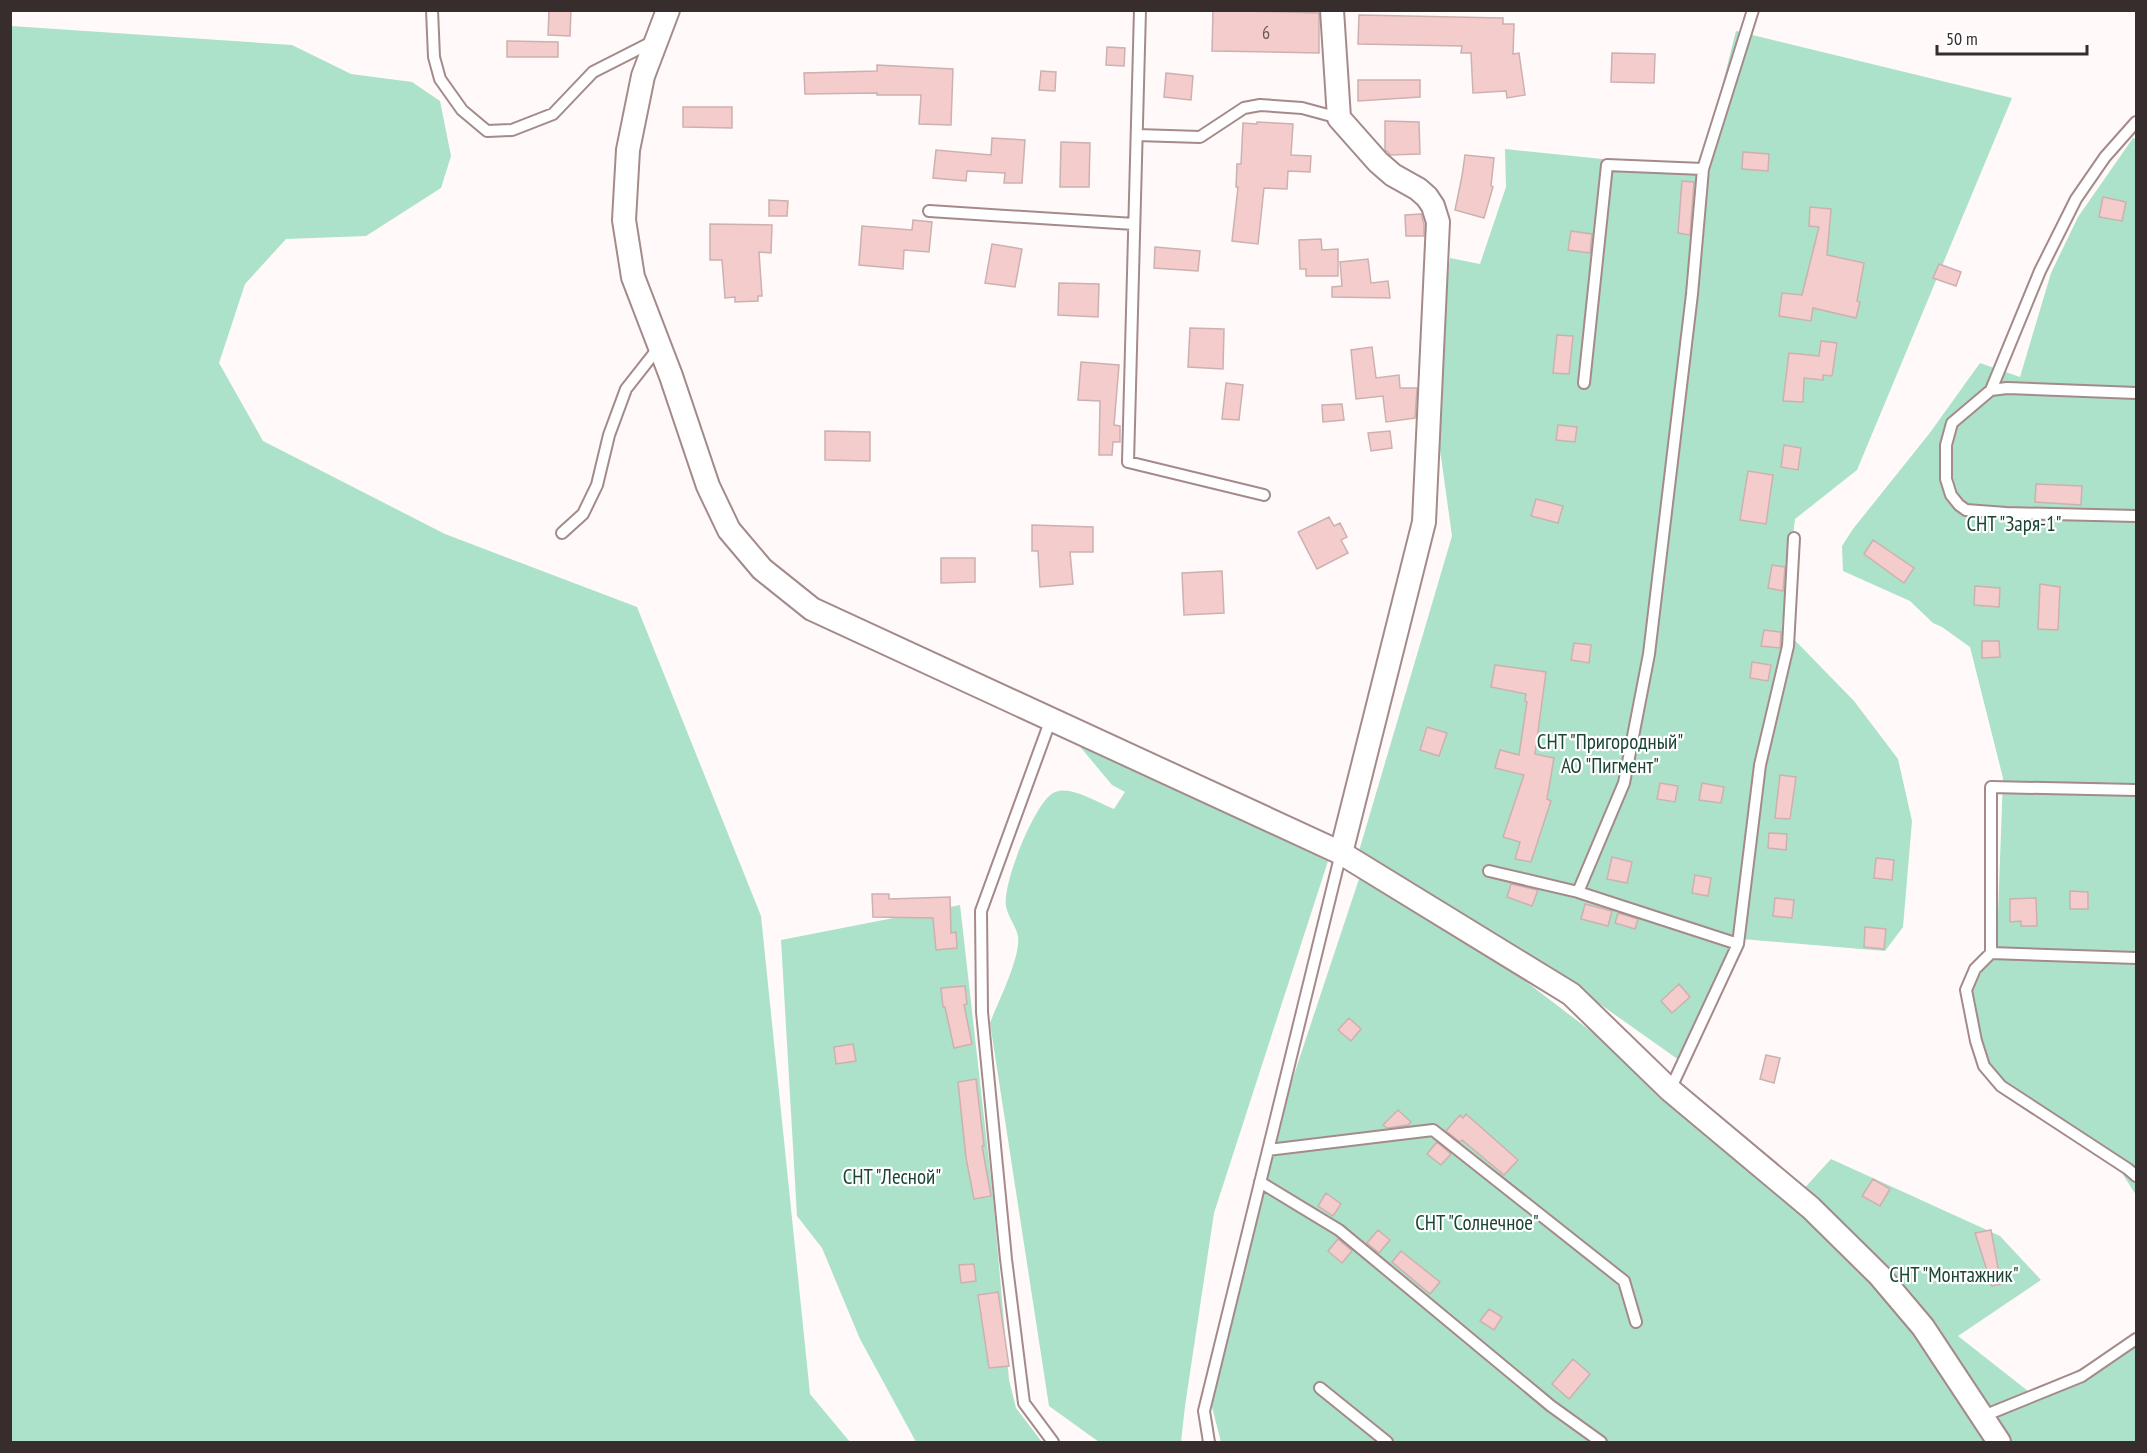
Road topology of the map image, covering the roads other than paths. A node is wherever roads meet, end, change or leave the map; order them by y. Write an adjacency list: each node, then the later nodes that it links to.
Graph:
1 (432, 10): 6 (lane)
2 (668, 10): 6 (street)
3 (1140, 10): 9 (lane)
4 (1332, 10): 7 (street)
5 (1753, 10): 10 (lane)
6 (657, 39): 13 (street)
7 (1339, 118): 9 (lane); 23 (street)
8 (2136, 122): 15 (lane)
9 (1137, 135): 12 (lane)
10 (1702, 169): 14 (lane); 25 (lane)
11 (928, 211): 12 (lane)
12 (1134, 224): 17 (lane)
13 (660, 347): 19 (lane); 21 (street)
14 (1584, 383)
15 (1991, 390): 16 (lane); 18 (lane)
16 (2136, 393)
17 (1264, 495)
18 (2136, 516)
19 (562, 533)
20 (1794, 538): 26 (lane)
21 (1051, 719): 23 (street); 37 (lane)
22 (2136, 790): 27 (lane)
23 (1341, 853): 29 (street); 30 (lane)
24 (1489, 871): 25 (lane)
25 (1578, 892): 26 (lane)
26 (1738, 944): 29 (lane)
27 (1991, 953): 28 (lane); 31 (lane)
28 (2136, 958)
29 (1670, 1090): 36 (street)
30 (1268, 1150): 32 (lane); 33 (lane)
31 (2136, 1176)
32 (1260, 1182): 38 (lane); 40 (lane)
33 (1636, 1322)
34 (2136, 1339): 36 (lane)
35 (1320, 1388): 39 (lane)
36 (1981, 1417): 41 (street)
37 (1053, 1443)
38 (1209, 1443)
39 (1387, 1443)
40 (1601, 1443)
41 (1999, 1443)

